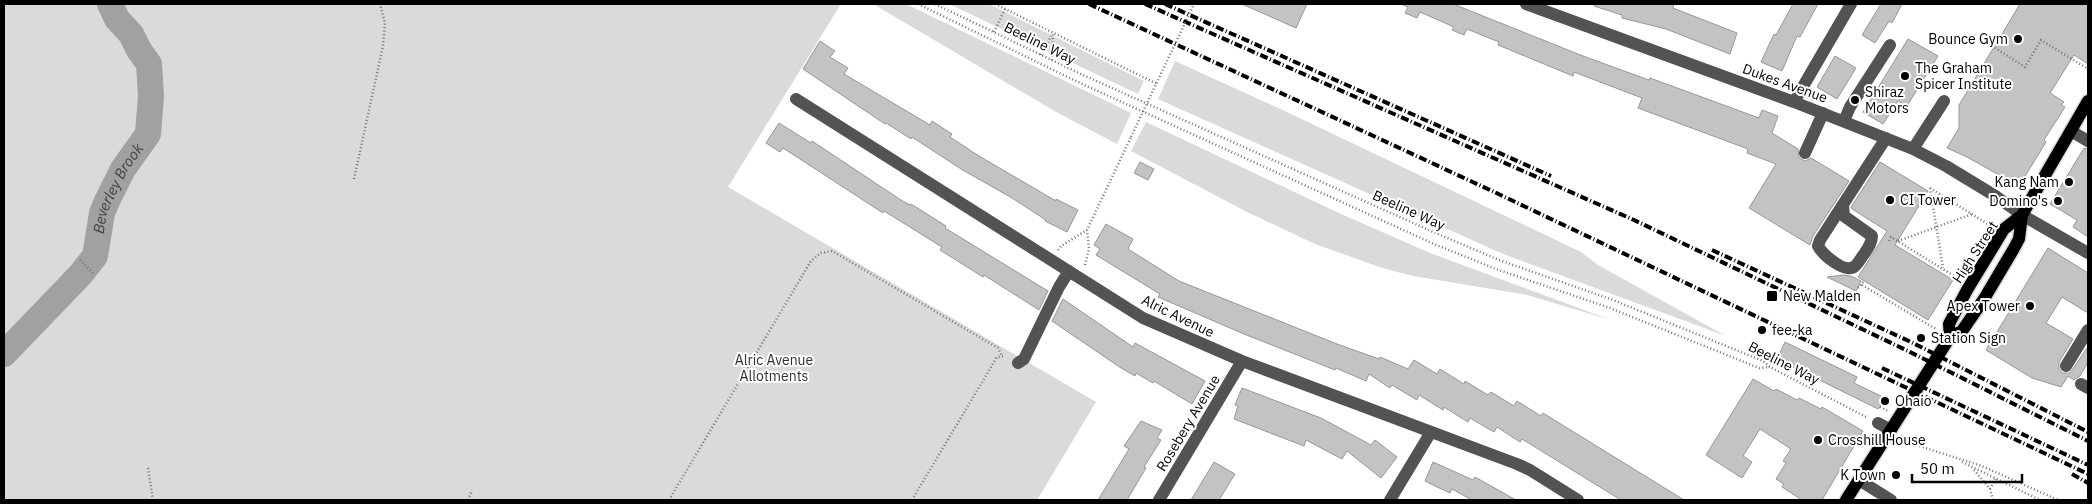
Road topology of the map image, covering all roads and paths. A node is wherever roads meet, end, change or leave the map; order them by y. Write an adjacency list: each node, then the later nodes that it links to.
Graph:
1 (380, 4): 28 (path)
2 (918, 4): 55 (path)
3 (935, 4): 9 (path, Beeline Way)
4 (995, 4): 8 (path)
5 (1194, 4): 16 (path, bridge)
6 (1526, 4): 20 (street, Dukes Avenue)
7 (1851, 4): 20 (street)
8 (1005, 9): 9 (path); 10 (path)
9 (994, 32): 13 (path, Beeline Way)
10 (1053, 32): 13 (path); 14 (path); 16 (path)
11 (1989, 44): 15 (path)
12 (1890, 45): 22 (street)
13 (1041, 55): 14 (path, Beeline Way)
14 (1052, 60): 55 (path, Beeline Way)
15 (2088, 69)
16 (1157, 84): 34 (path, bridge)
17 (796, 99): 38 (street, Alric Avenue)
18 (1944, 101): 26 (street)
19 (2088, 101): 23 (main road, High Street)
20 (1794, 102): 21 (street, Dukes Avenue)
21 (1823, 113): 22 (street, Dukes Avenue); 27 (street)
22 (1844, 121): 24 (street, Dukes Avenue)
23 (2071, 131): 25 (street); 31 (main road, High Street)
24 (1886, 138): 26 (street, Dukes Avenue); 29 (street)
25 (2088, 142)
26 (1913, 149): 31 (street, Dukes Avenue)
27 (1804, 153)
28 (354, 179)
29 (1843, 205): 29 (street)
30 (1972, 214): 32 (path); 32 (path); 33 (path)
31 (2022, 214): 37 (street, Dukes Avenue); 50 (main road, High Street); 50 (main road, High Street)
32 (1936, 227): 36 (path); 40 (path)
33 (1993, 228)
34 (1087, 230): 38 (path); 43 (path)
35 (1889, 241): 36 (path)
36 (1897, 241): 40 (path)
37 (2088, 253)
38 (1051, 259): 41 (street, Alric Avenue)
39 (80, 260): 42 (path)
40 (1943, 269): 45 (path)
41 (1069, 271): 43 (street, Alric Avenue); 53 (street)
42 (94, 274)
43 (1082, 279): 52 (street, Alric Avenue)
44 (1864, 281): 46 (path)
45 (1962, 281)
46 (1862, 285): 47 (path); 48 (path)
47 (1858, 288)
48 (1936, 329)
49 (2088, 330): 54 (street)
50 (1950, 337): 59 (main road, High Street)
51 (1002, 356): 53 (path); 71 (path); 72 (path)
52 (1242, 361): 60 (street, Alric Avenue); 73 (street, Rosebery Avenue)
53 (1018, 363)
54 (2066, 366)
55 (1770, 367): 58 (path, Beeline Way)
56 (1880, 406): 57 (path)
57 (1888, 411)
58 (1878, 423): 59 (street)
59 (1891, 430): 66 (main road, High Street)
60 (1431, 432): 74 (street); 75 (street, Alric Avenue)
61 (1905, 439): 62 (path)
62 (1959, 460): 64 (path); 80 (path)
63 (148, 468): 69 (path)
64 (1973, 469): 65 (path); 67 (path)
65 (1995, 479): 67 (path); 79 (path)
66 (1859, 480): 76 (main road, High Street); 77 (street)
67 (1990, 489): 78 (path)
68 (472, 490): 70 (path)
69 (153, 500)
70 (468, 500)
71 (669, 500)
72 (912, 500)
73 (1159, 500)
74 (1390, 500)
75 (1578, 500)
76 (1846, 500)
77 (1891, 500)
78 (1993, 500)
79 (2040, 500)
80 (2058, 500)

